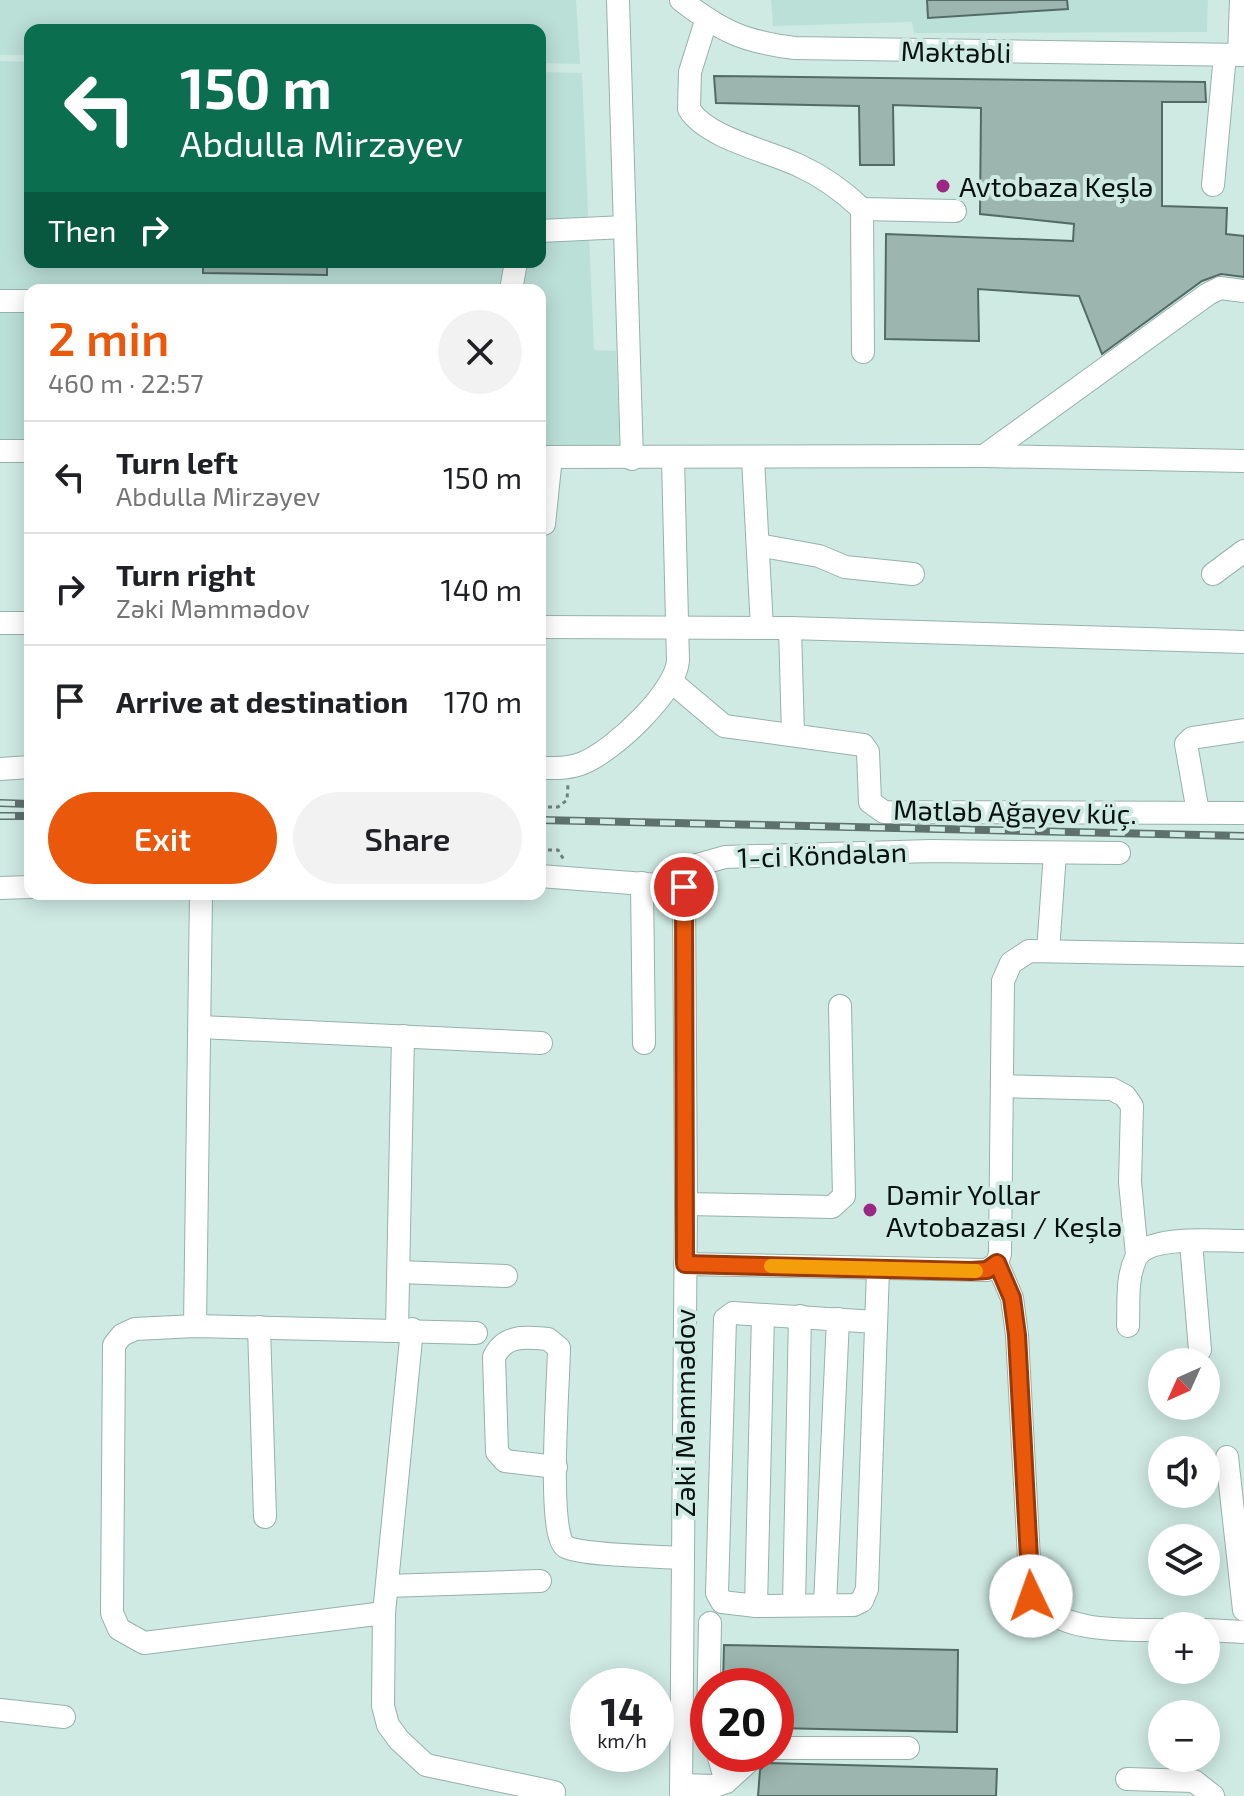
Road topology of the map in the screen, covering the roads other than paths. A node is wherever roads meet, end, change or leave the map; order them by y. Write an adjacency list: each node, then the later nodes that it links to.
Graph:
1 (618, 0): 9 (street)
2 (681, 0): 4 (street, Məktəbli)
3 (1241, 0): 5 (street)
4 (706, 21): 5 (street, Məktəbli); 7 (street)
5 (1236, 55): 6 (street)
6 (1213, 185)
7 (862, 209): 8 (street); 14 (street)
8 (955, 211)
9 (625, 227): 10 (street); 20 (street)
10 (546, 231)
11 (1244, 291): 17 (street)
12 (0, 301): 13 (street)
13 (24, 301)
14 (863, 352)
15 (0, 451): 16 (street)
16 (24, 451)
17 (984, 456): 19 (street); 22 (street)
18 (546, 457): 20 (street)
19 (753, 458): 21 (street); 23 (street)
20 (632, 459): 21 (street)
21 (673, 459): 30 (street)
22 (1244, 461)
23 (758, 545): 25 (street); 31 (street)
24 (1244, 551): 26 (street)
25 (913, 574)
26 (1213, 574)
27 (0, 623): 28 (street)
28 (24, 623)
29 (546, 627): 30 (street)
30 (676, 628): 31 (street); 34 (street)
31 (762, 628): 32 (street)
32 (790, 628): 33 (street); 36 (street)
33 (1244, 642)
34 (673, 683): 36 (street, Mətləb Ağayev küç.); 38 (street)
35 (1244, 730): 40 (street)
36 (793, 734): 40 (street, Mətləb Ağayev küç.)
37 (24, 767): 39 (street)
38 (546, 768)
39 (0, 769)
40 (1198, 812): 41 (street, Mətləb Ağayev küç.)
41 (1244, 813)
42 (1055, 853): 43 (street, 1-ci Köndələn); 47 (street, 1-ci Köndələn); 50 (street)
43 (1119, 853)
44 (546, 876): 45 (street)
45 (642, 883): 47 (street); 56 (street)
46 (24, 887): 48 (street)
47 (684, 887): 58 (street, Zəki Məmmədov)
48 (0, 888)
49 (201, 900): 53 (street)
50 (1048, 951): 51 (street); 57 (street)
51 (1244, 955)
52 (840, 1006): 58 (street)
53 (200, 1027): 54 (street); 71 (street)
54 (403, 1036): 55 (street); 65 (street)
55 (541, 1043)
56 (644, 1043)
57 (1002, 1086): 61 (street); 62 (street)
58 (686, 1204): 63 (street, Zəki Məmmədov)
59 (1244, 1241): 60 (street)
60 (1191, 1242): 61 (street); 76 (street)
61 (1137, 1255): 72 (street)
62 (997, 1263): 64 (street); 89 (street)
63 (685, 1264): 64 (street); 80 (street, Zəki Məmmədov)
64 (878, 1269): 70 (street)
65 (399, 1272): 66 (street); 74 (street)
66 (506, 1276)
67 (763, 1315): 68 (street); 85 (street); 85 (street)
68 (800, 1316): 69 (street); 83 (street)
69 (838, 1319): 70 (street); 84 (street)
70 (876, 1322): 84 (street)
71 (195, 1326): 73 (street); 87 (street)
72 (1128, 1326)
73 (259, 1327): 74 (street); 79 (street)
74 (405, 1329): 75 (street); 82 (street)
75 (476, 1333)
76 (1200, 1348)
77 (1227, 1457): 86 (street)
78 (556, 1467): 78 (street); 80 (street)
79 (265, 1517)
80 (683, 1558): 100 (street, Zəki Məmmədov)
81 (540, 1581): 82 (street)
82 (387, 1586): 87 (street)
83 (794, 1605): 84 (street); 85 (street)
84 (825, 1605)
85 (756, 1606)
86 (1244, 1610)
87 (384, 1613): 101 (street)
88 (710, 1623): 92 (street)
89 (1148, 1629)
90 (1220, 1631): 91 (street)
91 (1244, 1632)
92 (709, 1668)
93 (0, 1710): 94 (street)
94 (64, 1717)
95 (794, 1748): 96 (street)
96 (908, 1748)
97 (734, 1772): 99 (street)
98 (1127, 1779): 102 (street)
99 (713, 1788): 100 (street)
100 (681, 1791)
101 (554, 1792)
102 (1213, 1796)

